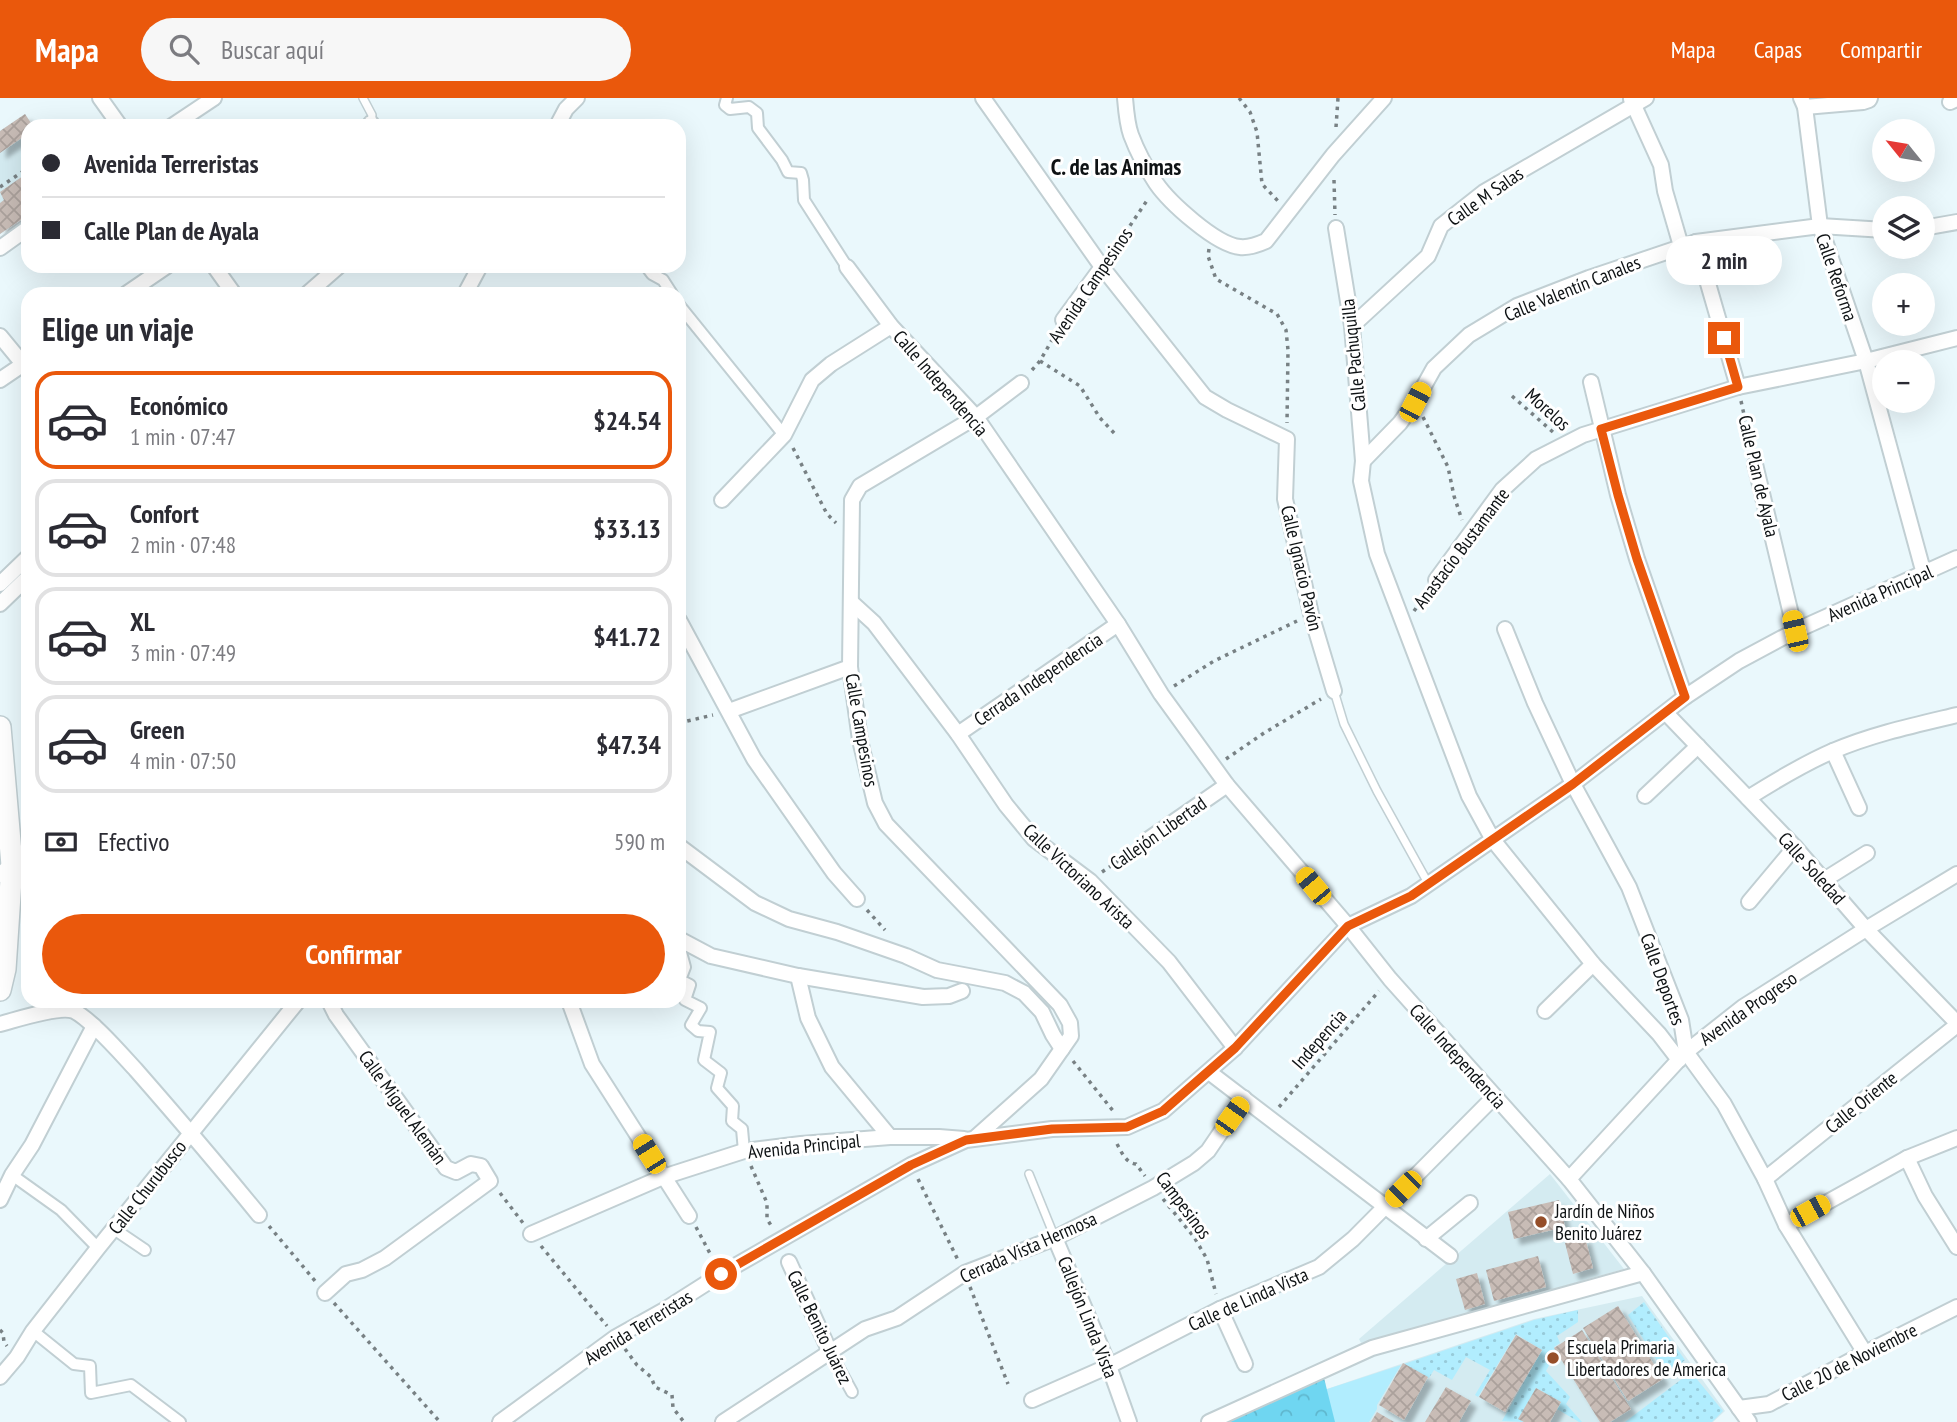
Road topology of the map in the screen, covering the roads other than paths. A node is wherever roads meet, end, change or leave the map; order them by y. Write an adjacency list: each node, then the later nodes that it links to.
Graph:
1 (100, 98): 12 (street)
2 (214, 98): 13 (street)
3 (363, 98): 14 (lane)
4 (577, 98): 15 (street)
5 (727, 98): 25 (street, Calle Independencia)
6 (983, 98): 26 (street)
7 (1125, 98): 8 (street)
8 (1384, 98)
9 (1869, 99): 11 (street)
10 (1637, 100): 23 (street); 36 (street, Calle M Salas)
11 (1803, 102): 17 (street, Calle Reforma)
12 (115, 119)
13 (183, 119)
14 (371, 119)
15 (561, 119)
16 (1957, 222): 18 (street)
17 (1820, 226): 20 (street, Calle Valentín Canales); 22 (street, Calle Valentín Canales); 40 (street, Calle Reforma)
18 (1935, 226)
19 (1336, 228): 36 (street, Calle Pachuquilla)
20 (1872, 229)
21 (21, 233): 24 (street)
22 (1696, 242): 23 (street, Calle Valentín Canales); 45 (street)
23 (1681, 246): 49 (street, Calle Valentín Canales)
24 (0, 248)
25 (847, 267): 35 (street, Calle Independencia)
26 (1102, 267): 34 (street, Avenida Campesinos); 65 (street, Calle Ignacio Pavón)
27 (157, 273): 30 (street)
28 (331, 273): 31 (street)
29 (651, 273): 32 (street)
30 (136, 287)
31 (315, 287)
32 (668, 287)
33 (686, 314): 48 (street)
34 (1063, 320)
35 (891, 326): 46 (street, Calle Independencia); 48 (street)
36 (1352, 326): 49 (street, Calle Pachuquilla)
37 (0, 336): 39 (street)
38 (1957, 338): 40 (street, Anastacio Bustamante)
39 (21, 359)
40 (1866, 361): 45 (street, Anastacio Bustamante); 54 (street, Calle Reforma)
41 (21, 368): 42 (street)
42 (0, 380)
43 (1021, 383): 46 (street, Calle Campesinos)
44 (1591, 383): 47 (street)
45 (1738, 387): 47 (street, Anastacio Bustamante)
46 (976, 417): 58 (street, Calle Campesinos); 60 (street, Calle Independencia)
47 (1601, 429): 55 (street, Anastacio Bustamante); 66 (street)
48 (784, 435): 51 (street)
49 (1363, 461): 80 (street, Calle Pachuquilla)
50 (1755, 464): 62 (street, Calle Plan de Ayala)
51 (722, 500)
52 (1957, 558): 54 (street, Avenida Principal)
53 (21, 564): 56 (street)
54 (1924, 574): 62 (street, Avenida Principal)
55 (1436, 580)
56 (0, 584)
57 (21, 584): 59 (street)
58 (852, 602): 64 (street, Calle Campesinos); 71 (street, Calle Victoriano Arista)
59 (0, 604)
60 (1118, 624): 71 (street, Cerrada Independencia); 75 (street, Calle Independencia)
61 (1505, 629): 74 (street, Calle Deportes)
62 (1795, 631): 66 (street, Avenida Principal)
63 (686, 633): 67 (street)
64 (850, 667): 67 (street); 109 (street, Calle Campesinos)
65 (1334, 691): 88 (lane, Calle Ignacio Pavón)
66 (1685, 697): 68 (street, Avenida Principal)
67 (729, 711): 89 (street)
68 (1666, 713): 72 (street, Calle Soledad); 74 (street, Avenida Principal)
69 (1957, 715): 73 (street)
70 (1, 733): 85 (main road)
71 (958, 734): 108 (street, Calle Victoriano Arista)
72 (1698, 746): 76 (street); 77 (street, Calle Soledad)
73 (1833, 751): 77 (street); 78 (street)
74 (1573, 784): 80 (street, Avenida Principal); 110 (street, Calle Deportes)
75 (1227, 785): 79 (street, Callejón Libertad); 91 (street, Calle Independencia)
76 (1645, 796)
77 (1748, 798): 81 (street, Calle Soledad)
78 (1859, 808)
79 (1149, 839)
80 (1493, 840): 88 (street, Avenida Principal); 94 (street)
81 (1795, 847): 87 (street, Calle Soledad); 90 (street)
82 (686, 851): 109 (street)
83 (1867, 853): 87 (street)
84 (21, 855): 85 (street)
85 (6, 870): 96 (main road)
86 (1957, 874): 92 (street, Avenida Progreso)
87 (1824, 880): 92 (street, Calle Soledad)
88 (1429, 884): 91 (street, Avenida Principal)
89 (857, 899)
90 (1749, 902)
91 (1348, 926): 108 (street, Avenida Terreristas); 112 (street, Calle Independencia)
92 (1866, 929): 106 (street, Calle Soledad); 110 (street, Avenida Progreso)
93 (686, 943): 95 (street)
94 (1593, 964): 104 (street); 110 (street)
95 (798, 975): 97 (street); 115 (street)
96 (0, 990)
97 (962, 991)
98 (686, 1000): 118 (street)
99 (66, 1008): 105 (street)
100 (77, 1008): 107 (street)
101 (292, 1008): 114 (street, Calle Churubusco)
102 (333, 1008): 141 (street, Calle Miguel Alemán)
103 (572, 1008): 122 (street)
104 (1545, 1011)
105 (0, 1024)
106 (1957, 1024): 124 (street, Calle Oriente)
107 (94, 1026): 114 (street); 121 (street)
108 (1235, 1048): 111 (street, Avenida Terreristas)
109 (1062, 1049): 117 (street, Calle Campesinos)
110 (1682, 1056): 123 (street, Avenida Progreso); 124 (street, Calle Deportes)
111 (1209, 1072): 113 (street); 117 (street, Avenida Terreristas)
112 (1494, 1097): 123 (street, Calle Independencia); 127 (street, Calle de Linda Vista)
113 (1244, 1098): 127 (street); 133 (street, Cerrada Vista Hermosa)
114 (191, 1132): 128 (street); 131 (street, Calle Churubusco)
115 (890, 1137): 117 (street, Avenida Principal); 118 (street, Avenida Principal)
116 (1957, 1138): 119 (street)
117 (970, 1139): 154 (street, Avenida Terreristas)
118 (744, 1152): 122 (street, Avenida Principal)
119 (1907, 1158): 130 (street); 135 (street)
120 (1029, 1174): 133 (lane, Callejón Linda Vista)
121 (12, 1175): 125 (street); 136 (street)
122 (663, 1177): 129 (street); 132 (street, Avenida Principal)
123 (1569, 1179): 140 (street, Calle Independencia)
124 (1765, 1179): 130 (street, Calle Deportes)
125 (0, 1200)
126 (1470, 1203): 134 (street)
127 (1385, 1207): 134 (street); 143 (street, Calle de Linda Vista)
128 (259, 1215)
129 (690, 1216)
130 (1786, 1225): 146 (street, Calle Deportes)
131 (114, 1229): 136 (street, Calle Churubusco); 137 (street)
132 (531, 1234)
133 (1055, 1238): 145 (street, Cerrada Vista Hermosa); 148 (street, Callejón Linda Vista)
134 (1426, 1239): 138 (street)
135 (1957, 1247)
136 (98, 1248): 144 (street, Calle Churubusco)
137 (145, 1250)
138 (1450, 1256)
139 (789, 1262): 145 (street, Calle Benito Juárez)
140 (1643, 1273): 152 (street, Calle Independencia); 157 (street)
141 (325, 1293)
142 (1957, 1307): 146 (street, Calle 20 de Noviembre)
143 (1220, 1309): 147 (street); 148 (street, Calle de Linda Vista)
144 (33, 1331): 149 (street, Calle Churubusco); 153 (street)
145 (830, 1352): 150 (street, Calle Benito Juárez); 155 (street, Cerrada Vista Hermosa)
146 (1865, 1353): 152 (street, Calle 20 de Noviembre)
147 (1245, 1364)
148 (1109, 1366): 151 (street, Calle de Linda Vista); 156 (street, Callejón Linda Vista)
149 (0, 1377)
150 (852, 1392)
151 (1032, 1400)
152 (1739, 1408): 158 (street, Calle Independencia)
153 (180, 1422)
154 (499, 1422)
155 (723, 1422)
156 (1129, 1422)
157 (1209, 1422)
158 (1749, 1422)

